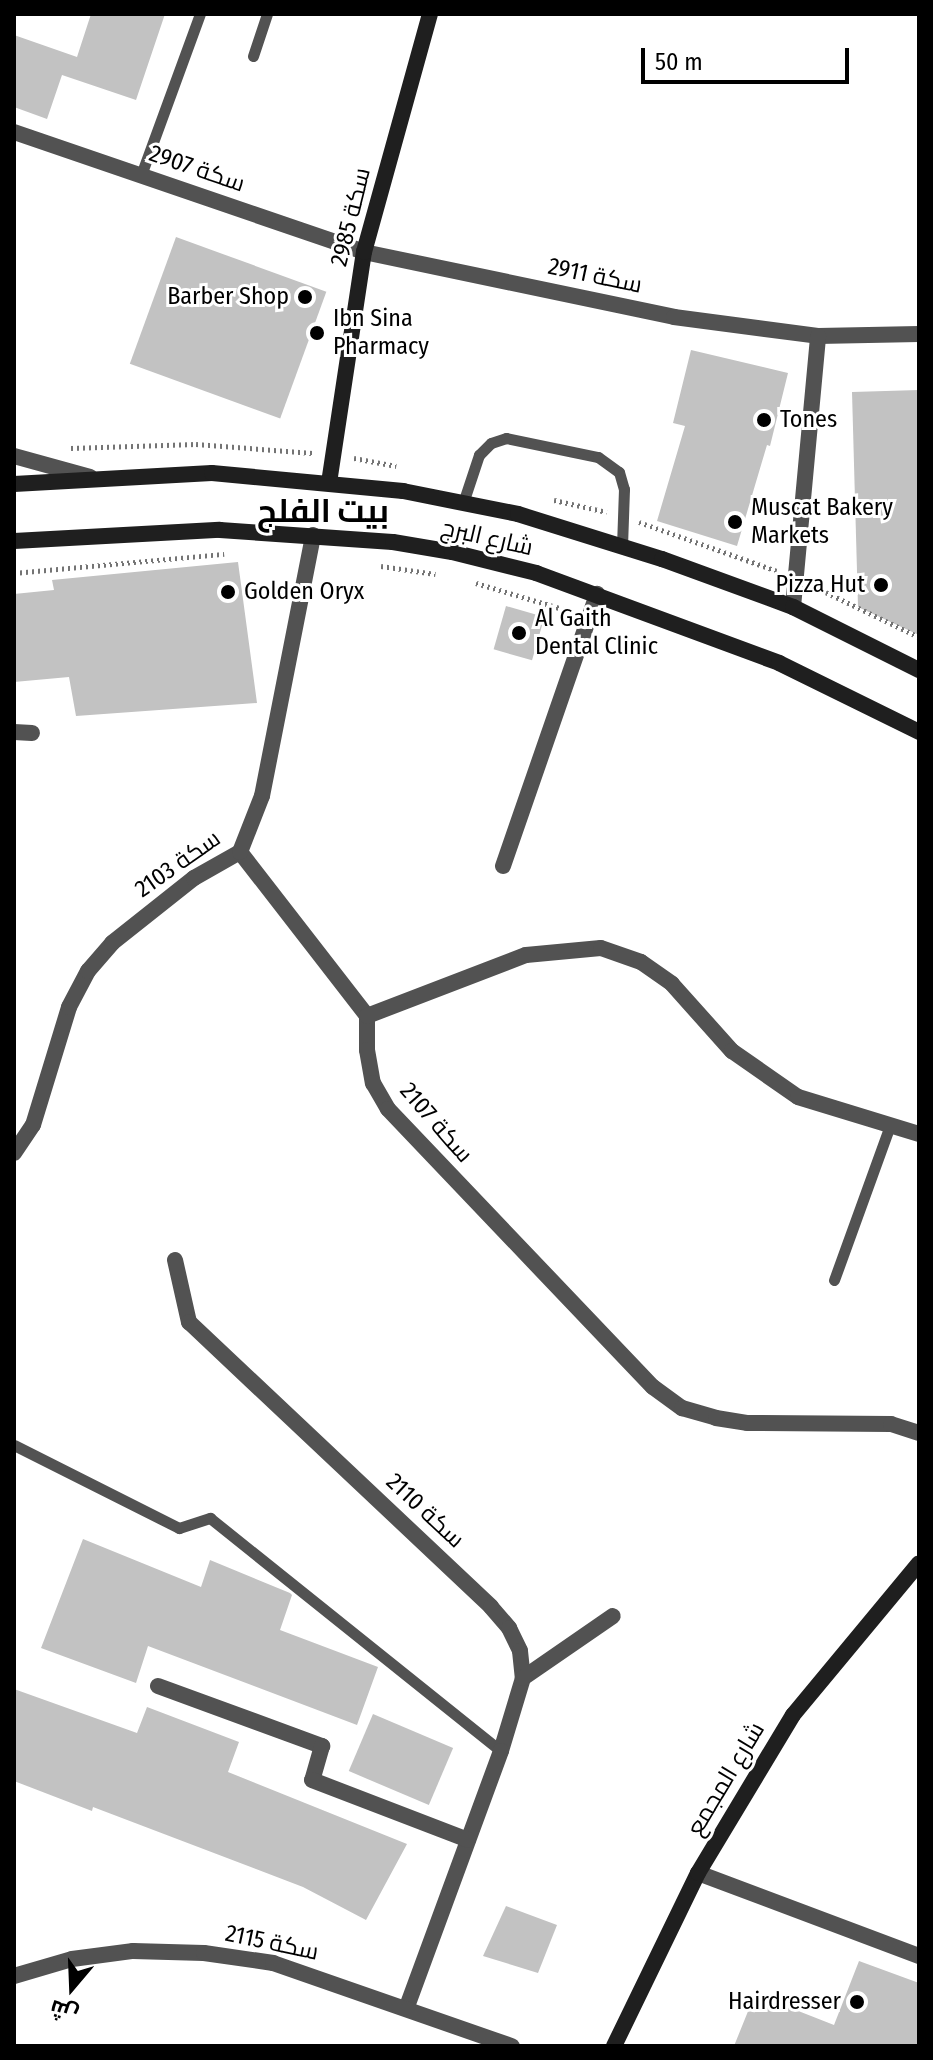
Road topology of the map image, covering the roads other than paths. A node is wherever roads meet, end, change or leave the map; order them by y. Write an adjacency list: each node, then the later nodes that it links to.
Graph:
1 (200, 14): 6 (lane)
2 (267, 14): 4 (lane)
3 (430, 14): 7 (main road, سكة 2985)
4 (253, 56)
5 (14, 132): 6 (street, سكة 2907)
6 (141, 175): 7 (street, سكة 2907)
7 (364, 252): 9 (street, سكة 2911); 12 (main road, سكة 2985)
8 (919, 334): 9 (street, سكة 2911)
9 (818, 336): 19 (street)
10 (14, 456): 11 (street)
11 (90, 477): 12 (main road, شارع البرج); 13 (main road, شارع البرج)
12 (329, 483): 14 (main road, شارع البرج)
13 (14, 484)
14 (463, 503): 17 (main road, شارع البرج); 17 (lane)
15 (313, 535): 16 (main road, شارع البرج); 18 (main road, شارع البرج); 24 (street, سكة 2103)
16 (14, 541)
17 (622, 546): 19 (main road, شارع البرج)
18 (597, 594): 22 (main road, شارع البرج); 25 (street)
19 (793, 607): 20 (main road, شارع البرج)
20 (919, 670)
21 (14, 732): 23 (street)
22 (919, 732)
23 (32, 733)
24 (240, 852): 26 (street); 29 (street, سكة 2103)
25 (503, 866)
26 (367, 1016): 27 (street); 32 (street, سكة 2107)
27 (890, 1125): 28 (street); 31 (lane)
28 (919, 1134)
29 (14, 1153)
30 (175, 1260): 36 (street, سكة 2110)
31 (834, 1280)
32 (919, 1433)
33 (14, 1445): 38 (lane)
34 (919, 1563): 40 (main road, شارع المجمع)
35 (613, 1616): 36 (street)
36 (523, 1678): 38 (street, سكة 2110)
37 (158, 1686): 39 (street)
38 (501, 1751): 39 (street, سكة 2110)
39 (468, 1840): 43 (street, سكة 2110)
40 (698, 1873): 41 (street); 45 (main road, شارع المجمع)
41 (919, 1956)
42 (14, 1976): 43 (street, سكة 2115)
43 (407, 2007): 44 (street, سكة 2115)
44 (512, 2046)
45 (614, 2046)

